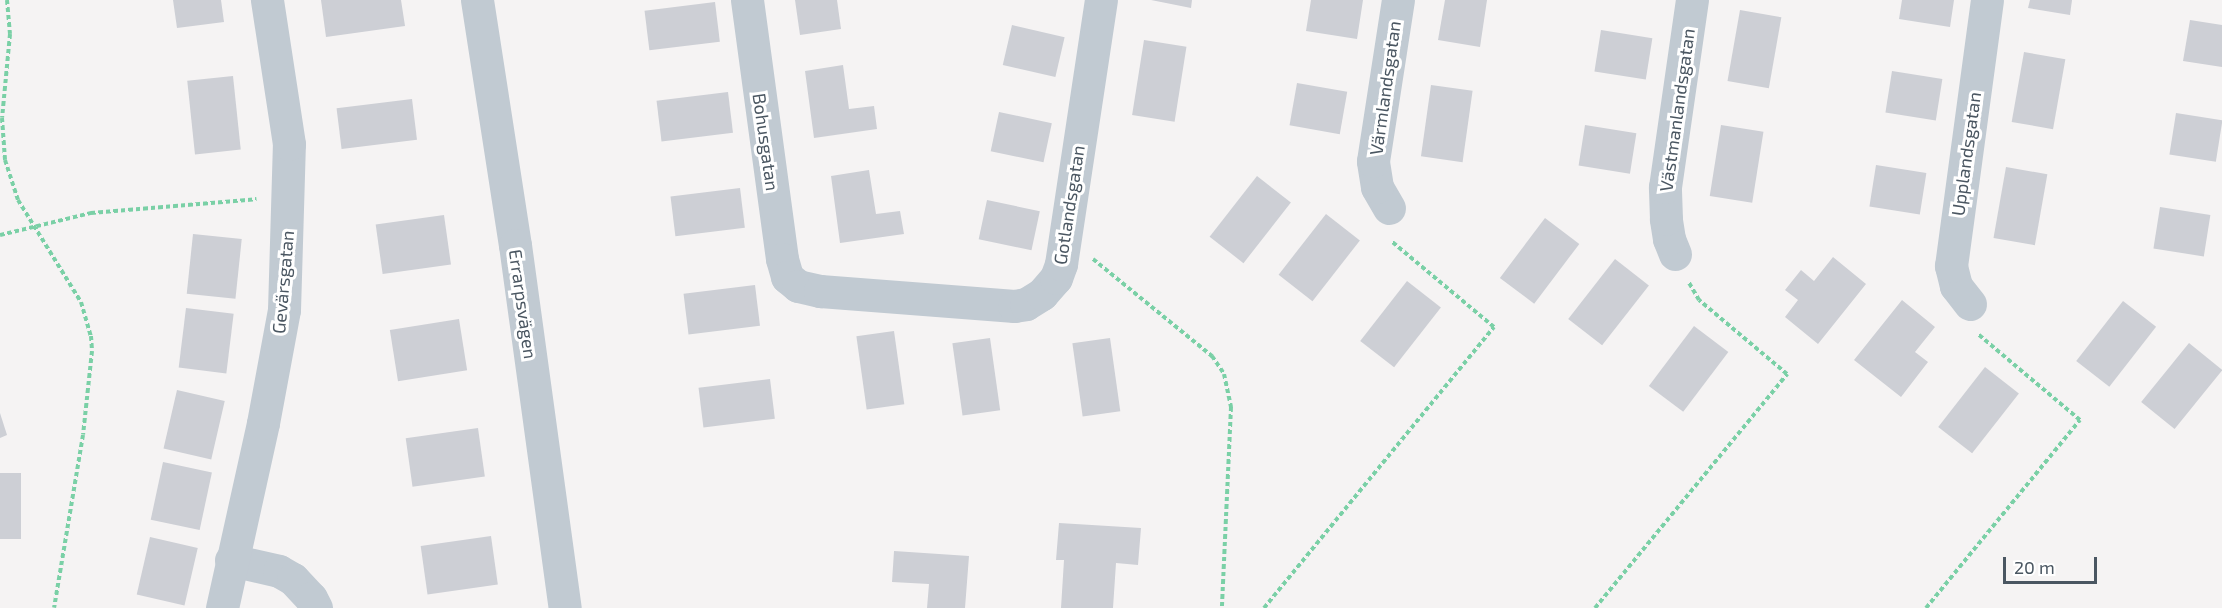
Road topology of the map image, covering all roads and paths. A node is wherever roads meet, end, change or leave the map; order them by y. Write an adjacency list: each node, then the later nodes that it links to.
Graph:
1 (7, 0): 11 (path)
2 (267, 0): 9 (street, Gevärsgatan)
3 (477, 0): 21 (street, Errarpsvägen)
4 (747, 0): 15 (street, Bohusgatan)
5 (1101, 0): 13 (street, Gotlandsgatan)
6 (1398, 0): 10 (street, Värmlandsgatan)
7 (1692, 0): 14 (street, Västmanlandsgatan)
8 (1987, 0): 16 (street, Upplandsgatan)
9 (289, 196): 11 (path); 17 (street, Gevärsgatan)
10 (1389, 208): 23 (path)
11 (33, 227): 12 (path); 18 (path)
12 (0, 235)
13 (1065, 236): 15 (street, Gotlandsgatan); 22 (path)
14 (1676, 254): 24 (path)
15 (792, 282)
16 (1970, 304): 25 (path)
17 (231, 560): 19 (street, Gevärsgatan); 20 (street)
18 (54, 608)
19 (222, 608)
20 (316, 608)
21 (565, 608)
22 (1222, 608)
23 (1264, 608)
24 (1595, 608)
25 (1926, 608)

